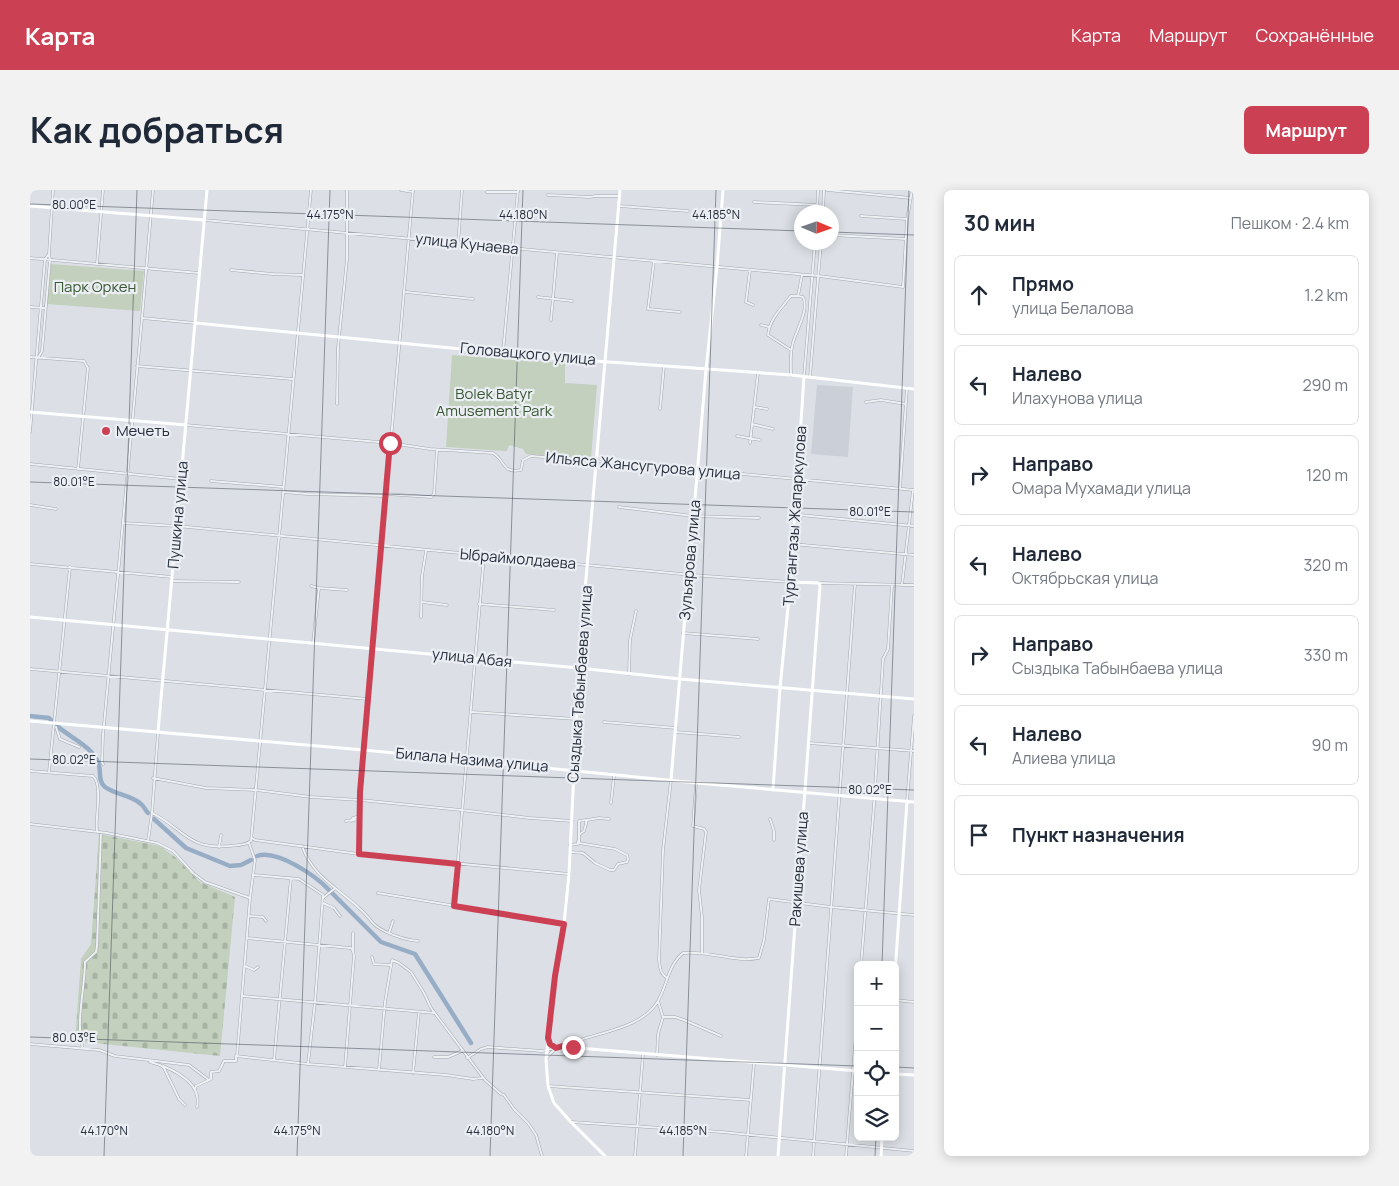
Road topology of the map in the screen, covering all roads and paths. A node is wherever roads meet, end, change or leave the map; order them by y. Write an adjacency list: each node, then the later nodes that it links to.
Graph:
1 (53, 190): 25 (street)
2 (103, 190): 26 (street)
3 (153, 190): 28 (street)
4 (207, 190): 30 (street, Пушкина улица)
5 (310, 190): 32 (street)
6 (347, 190): 33 (street)
7 (401, 190): 14 (street)
8 (462, 190): 37 (street)
9 (620, 190): 18 (street, Сыздыка Табынбаева улица)
10 (723, 190): 49 (street, Зульярова улица)
11 (818, 190): 21 (street)
12 (826, 190): 19 (street); 22 (street)
13 (912, 190): 19 (street)
14 (413, 191): 35 (street)
15 (518, 191): 16 (street); 38 (street)
16 (487, 192)
17 (548, 195): 18 (street)
18 (619, 196): 24 (street, Сыздыка Табынбаева улица)
19 (910, 198): 31 (street)
20 (754, 202): 21 (street)
21 (818, 205)
22 (824, 205)
23 (30, 206): 25 (street, улица Кунаева)
24 (619, 206): 27 (street); 44 (street, Сыздыка Табынбаева улица)
25 (52, 208): 26 (street, улица Кунаева); 42 (street)
26 (102, 211): 28 (street, улица Кунаева); 48 (street)
27 (688, 211)
28 (150, 216): 30 (street, улица Кунаева); 50 (street)
29 (860, 216): 31 (street)
30 (204, 220): 32 (street, улица Кунаева); 53 (street, Пушкина улица)
31 (907, 220): 36 (street)
32 (307, 230): 33 (street, улица Кунаева); 54 (street)
33 (347, 233): 35 (street, улица Кунаева); 75 (street)
34 (839, 235): 36 (street)
35 (408, 238): 37 (street, улица Кунаева); 58 (street)
36 (906, 239): 57 (street, улица Кунаева)
37 (458, 244): 38 (street, улица Кунаева)
38 (513, 249): 41 (street, улица Кунаева); 78 (street)
39 (815, 250): 56 (street, Тургангазы Жапаркулова)
40 (821, 250): 57 (street)
41 (556, 252): 44 (street, улица Кунаева); 62 (street)
42 (49, 254): 45 (street); 46 (street)
43 (30, 258): 45 (street)
44 (614, 258): 47 (street, улица Кунаева); 81 (street, Сыздыка Табынбаева улица)
45 (45, 259): 46 (street); 66 (street)
46 (50, 260): 48 (street); 67 (street)
47 (654, 261): 49 (street, улица Кунаева); 68 (street)
48 (97, 264): 50 (street)
49 (717, 267): 52 (street, улица Кунаева); 84 (street, Зульярова улица)
50 (146, 268): 53 (street); 69 (street)
51 (231, 270): 54 (street)
52 (750, 270): 55 (street, улица Кунаева); 64 (street)
53 (199, 273): 71 (street, Пушкина улица)
54 (302, 275): 74 (street)
55 (802, 275): 56 (street, улица Кунаева); 59 (street)
56 (813, 276): 57 (street, улица Кунаева); 88 (street, Тургангазы Жапаркулова)
57 (819, 276): 89 (street)
58 (405, 292): 61 (street); 76 (street)
59 (798, 296): 73 (street); 77 (street)
60 (538, 297): 62 (street)
61 (473, 299)
62 (552, 299): 63 (street); 70 (street)
63 (572, 300)
64 (753, 305)
65 (30, 307): 66 (street)
66 (41, 308): 67 (street); 80 (street)
67 (45, 308): 80 (street)
68 (680, 312)
69 (142, 318): 71 (street, Головацкого улица); 82 (street)
70 (551, 320)
71 (196, 323): 74 (street, Головацкого улица); 85 (street, Пушкина улица)
72 (761, 325): 73 (street)
73 (769, 327): 77 (street)
74 (297, 333): 75 (street, Головацкого улица); 90 (street)
75 (339, 336): 76 (street, Головацкого улица); 94 (street)
76 (400, 342): 78 (street, Головацкого улица); 110 (street)
77 (791, 350): 87 (street)
78 (502, 353): 81 (street, Головацкого улица)
79 (30, 357): 80 (street)
80 (38, 358): 99 (street); 100 (street)
81 (605, 361): 83 (street, Головацкого улица); 113 (street, Сыздыка Табынбаева улица)
82 (137, 366): 85 (street); 101 (street)
83 (664, 366): 84 (street, Головацкого улица); 97 (street)
84 (706, 370): 86 (street, Головацкого улица); 116 (street, Зульярова улица)
85 (191, 371): 90 (street); 103 (street, Пушкина улица)
86 (758, 373): 87 (street, Головацкого улица); 96 (street)
87 (791, 375): 88 (street, Головацкого улица)
88 (804, 377): 89 (street, Головацкого улица); 119 (street, Тургангазы Жапаркулова)
89 (810, 378): 91 (street, Головацкого улица)
90 (292, 379): 106 (street)
91 (907, 388): 92 (street, Головацкого улица); 95 (street)
92 (914, 389)
93 (866, 402): 95 (street)
94 (337, 404)
95 (906, 404): 123 (street)
96 (755, 407): 98 (street); 102 (street)
97 (660, 409)
98 (767, 409)
99 (31, 412): 100 (street, Ильяса Жансугурова улица); 105 (street)
100 (84, 417): 101 (street, Ильяса Жансугурова улица); 115 (street)
101 (132, 421): 103 (street, Ильяса Жансугурова улица); 117 (street)
102 (752, 424): 104 (street); 108 (street)
103 (186, 425): 106 (street, Ильяса Жансугурова улица); 118 (street, Пушкина улица)
104 (773, 430)
105 (30, 432)
106 (288, 434): 110 (street, Ильяса Жансугурова улица); 122 (street)
107 (737, 436): 108 (street)
108 (750, 437): 109 (street); 111 (street)
109 (760, 440)
110 (390, 443): 112 (street, Ильяса Жансугурова улица); 126 (street)
111 (750, 443)
112 (437, 450): 113 (street, Ильяса Жансугурова улица); 126 (street)
113 (596, 462): 116 (street, Ильяса Жансугурова улица); 146 (street, Сыздыка Табынбаева улица)
114 (30, 464): 115 (street)
115 (78, 469): 117 (street)
116 (698, 470): 119 (street, Ильяса Жансугурова улица); 131 (street, Зульярова улица)
117 (127, 473): 118 (street); 133 (street)
118 (181, 479): 134 (street, Пушкина улица)
119 (797, 479): 120 (street, Ильяса Жансугурова улица); 138 (street, Тургангазы Жапаркулова)
120 (803, 479): 123 (street, Ильяса Жансугурова улица); 130 (street)
121 (211, 482): 122 (street)
122 (283, 487): 125 (street)
123 (900, 489): 124 (street, Ильяса Жансугурова улица)
124 (914, 490): 135 (street)
125 (283, 492): 126 (street); 137 (street)
126 (386, 495): 140 (street)
127 (30, 505): 129 (street)
128 (619, 507): 131 (street)
129 (56, 509)
130 (800, 515): 135 (street); 139 (street)
131 (693, 516): 132 (street); 149 (street, Зульярова улица)
132 (758, 518)
133 (122, 523): 134 (street, Ыбраймолдаева); 148 (street)
134 (177, 526): 137 (street, Ыбраймолдаева); 150 (street, Пушкина улица)
135 (909, 526): 136 (street); 142 (street)
136 (914, 526)
137 (279, 536): 140 (street, Ыбраймолдаева); 173 (street)
138 (792, 544): 139 (street); 152 (street, Тургангазы Жапаркулова)
139 (798, 544): 142 (street)
140 (382, 546): 141 (street, Ыбраймолдаева); 175 (street)
141 (426, 551): 144 (street, Ыбраймолдаева); 161 (street)
142 (906, 554): 143 (street); 156 (street)
143 (914, 555)
144 (484, 556): 146 (street, Ыбраймолдаева); 162 (street)
145 (30, 564): 147 (street)
146 (588, 566): 149 (street, Ыбраймолдаева); 177 (street, Сыздыка Табынбаева улица)
147 (70, 567): 148 (street); 168 (street)
148 (118, 572): 150 (street); 169 (street)
149 (689, 575): 152 (street, Ыбраймолдаева); 171 (street, Зульярова улица)
150 (172, 579): 151 (street); 170 (street, Пушкина улица)
151 (239, 582)
152 (790, 582): 153 (street, Ыбраймолдаева); 184 (street, Тургангазы Жапаркулова)
153 (819, 583): 154 (street, Ыбраймолдаева); 186 (street, Ракишева улица)
154 (855, 584): 155 (street, Ыбраймолдаева); 187 (street)
155 (892, 585): 156 (street, Ыбраймолдаева); 188 (street)
156 (902, 585): 157 (street, Ыбраймолдаева)
157 (914, 585)
158 (311, 586): 159 (street)
159 (319, 588): 160 (street); 174 (street)
160 (347, 590)
161 (422, 602): 163 (street); 167 (street)
162 (479, 604): 164 (street); 176 (street)
163 (447, 605)
164 (554, 610)
165 (636, 611): 180 (street)
166 (30, 617): 168 (street, улица Абая)
167 (421, 617)
168 (64, 621): 169 (street, улица Абая); 179 (street)
169 (114, 625): 170 (street, улица Абая); 181 (street)
170 (167, 630): 173 (street, улица Абая); 183 (street, Пушкина улица)
171 (683, 633): 172 (street); 182 (street, Зульярова улица)
172 (758, 639)
173 (270, 640): 174 (street, улица Абая); 185 (street)
174 (313, 643): 175 (street, улица Абая)
175 (372, 648): 176 (street, улица Абая); 189 (street)
176 (475, 659): 177 (street, улица Абая); 191 (street)
177 (579, 668): 180 (street, улица Абая); 193 (street, Сыздыка Табынбаева улица)
178 (30, 669): 179 (street)
179 (60, 672): 181 (street); 196 (street)
180 (629, 674): 182 (street, улица Абая)
181 (109, 676): 183 (street); 197 (street)
182 (680, 679): 184 (street, улица Абая); 198 (street, Зульярова улица)
183 (162, 681): 185 (street); 199 (street, Пушкина улица)
184 (780, 688): 186 (street, улица Абая); 218 (street, Тургангазы Жапаркулова)
185 (265, 691): 189 (street); 201 (street)
186 (813, 691): 187 (street, улица Абая); 202 (street, Ракишева улица)
187 (848, 694): 188 (street, улица Абая); 203 (street)
188 (882, 697): 190 (street, улица Абая); 205 (street)
189 (368, 699): 206 (street)
190 (914, 699)
191 (471, 712): 193 (street); 208 (street)
192 (914, 716): 207 (street)
193 (576, 719): 210 (street, Сыздыка Табынбаева улица)
194 (30, 721): 196 (street, Билала Назима улица)
195 (604, 722): 198 (street)
196 (55, 724): 197 (street, Билала Назима улица); 204 (street); 212 (street)
197 (104, 728): 199 (street, Билала Назима улица); 209 (street)
198 (676, 730): 200 (street); 215 (street, Зульярова улица)
199 (158, 732): 201 (street, Билала Назима улица); 214 (street, Пушкина улица)
200 (739, 737)
201 (260, 741): 206 (street, Билала Назима улица); 217 (street)
202 (808, 743): 203 (street); 219 (street, Ракишева улица)
203 (843, 746): 205 (street); 220 (street)
204 (79, 747)
205 (878, 748): 207 (street); 221 (street)
206 (364, 750): 208 (street, Билала Назима улица); 222 (street)
207 (913, 751): 223 (street)
208 (467, 760): 210 (street, Билала Назима улица); 226 (street)
209 (104, 764)
210 (574, 770): 213 (street, Билала Назима улица); 232 (street, Сыздыка Табынбаева улица)
211 (30, 771): 212 (street)
212 (49, 772): 235 (street)
213 (614, 774): 215 (street, Билала Назима улица); 225 (street)
214 (154, 778): 217 (street); 227 (street, Пушкина улица)
215 (671, 780): 216 (street, Билала Назима улица); 282 (street)
216 (696, 783): 218 (street, Билала Назима улица); 275 (street)
217 (256, 790): 222 (street); 239 (street)
218 (773, 790): 219 (street, Билала Назима улица)
219 (804, 793): 220 (street, Билала Назима улица); 257 (street, Ракишева улица)
220 (839, 795): 221 (street, Билала Назима улица); 259 (street)
221 (874, 799): 223 (street, Билала Назима улица); 260 (street)
222 (360, 800): 226 (street); 228 (street)
223 (907, 801): 224 (street, Билала Назима улица); 261 (street)
224 (914, 802)
225 (612, 803)
226 (463, 810): 232 (street); 248 (street)
227 (152, 813): 241 (street, Пушкина улица); 245 (street)
228 (360, 818): 231 (street); 247 (street)
229 (770, 818): 240 (street)
230 (609, 819): 233 (street)
231 (346, 821)
232 (572, 821): 243 (street, Сыздыка Табынбаева улица)
233 (586, 823): 238 (street); 238 (street)
234 (30, 824): 235 (street)
235 (97, 832): 236 (street)
236 (101, 832): 241 (street); 299 (street)
237 (221, 835): 245 (street)
238 (579, 835): 243 (street); 246 (street)
239 (252, 838): 242 (street); 244 (street)
240 (774, 840)
241 (148, 841): 254 (street)
242 (248, 843): 245 (street); 250 (street)
243 (570, 844): 246 (street, Сыздыка Табынбаева улица)
244 (302, 846): 247 (street); 252 (street)
245 (219, 847)
246 (570, 852): 249 (street, Сыздыка Табынбаева улица)
247 (359, 854): 248 (street)
248 (458, 864): 249 (street); 258 (street)
249 (569, 874): 267 (street, Сыздыка Табынбаева улица)
250 (253, 875): 251 (street); 254 (street)
251 (291, 878): 255 (street); 272 (street)
252 (334, 889): 255 (street); 269 (street)
253 (378, 893): 258 (street)
254 (250, 898): 263 (street)
255 (323, 898): 256 (street)
256 (323, 903): 264 (street); 273 (street)
257 (796, 903): 259 (street); 275 (street); 315 (street, Ракишева улица)
258 (454, 906): 267 (street)
259 (831, 907): 260 (street); 317 (street)
260 (865, 910): 261 (street); 277 (street)
261 (900, 913): 262 (street); 278 (street)
262 (914, 915)
263 (249, 916): 265 (street); 270 (street)
264 (340, 916)
265 (266, 921)
266 (393, 921): 269 (street)
267 (564, 924): 295 (street, Сыздыка Табынбаева улица)
268 (353, 933): 274 (street)
269 (389, 933): 271 (street)
270 (247, 938): 272 (street); 280 (street)
271 (418, 941)
272 (284, 942): 273 (street); 284 (street)
273 (319, 944): 274 (street); 287 (street)
274 (352, 948): 289 (street)
275 (702, 954): 282 (street)
276 (372, 957): 279 (street)
277 (861, 961)
278 (896, 961)
279 (390, 965): 290 (street); 292 (street)
280 (245, 966): 281 (street); 283 (street)
281 (258, 967)
282 (667, 978): 286 (street)
283 (242, 996): 284 (street); 304 (street)
284 (279, 998): 287 (street); 308 (street)
285 (899, 1000): 288 (street)
286 (658, 1001): 293 (street); 297 (street)
287 (315, 1002): 289 (street); 309 (street)
288 (914, 1002)
289 (350, 1005): 290 (street); 316 (street)
290 (385, 1008): 291 (street); 318 (street)
291 (419, 1012): 292 (street); 320 (street)
292 (435, 1013): 301 (street)
293 (663, 1017): 294 (street); 303 (street)
294 (721, 1036)
295 (548, 1038): 298 (street); 300 (street, Сыздыка Табынбаева улица)
296 (30, 1044): 299 (street)
297 (569, 1044): 298 (street); 302 (street)
298 (556, 1048): 300 (street); 310 (street)
299 (83, 1049): 307 (street)
300 (546, 1050): 306 (street); 310 (street, Сыздыка Табынбаева улица)
301 (462, 1051): 305 (street); 306 (street)
302 (644, 1054): 303 (street); 328 (street)
303 (657, 1055): 311 (street)
304 (236, 1056): 308 (street); 324 (street)
305 (434, 1057)
306 (467, 1058): 323 (street)
307 (143, 1060): 314 (street); 324 (street)
308 (274, 1060): 312 (street)
309 (309, 1060): 312 (street); 313 (street)
310 (546, 1060): 325 (street, Сыздыка Табынбаева улица)
311 (754, 1062): 315 (street); 329 (street)
312 (308, 1064): 313 (street)
313 (312, 1064): 316 (street)
314 (160, 1065): 327 (street); 330 (street)
315 (785, 1065): 317 (street); 335 (street, Ракишева улица)
316 (345, 1067): 318 (street)
317 (820, 1068): 319 (street); 337 (street)
318 (379, 1070): 320 (street)
319 (854, 1071)
320 (413, 1073): 323 (street)
321 (899, 1074): 322 (street)
322 (914, 1075)
323 (481, 1078): 341 (street)
324 (209, 1080): 327 (street)
325 (548, 1086): 328 (street); 332 (street, Сыздыка Табынбаева улица)
326 (854, 1087): 338 (street)
327 (195, 1089): 331 (street)
328 (641, 1092): 329 (street); 333 (street)
329 (751, 1100): 334 (street)
330 (185, 1105)
331 (197, 1107)
332 (570, 1121): 333 (street); 342 (street, Сыздыка Табынбаева улица)
333 (639, 1126): 334 (street); 343 (street)
334 (748, 1135): 335 (street); 344 (street)
335 (779, 1138): 337 (street); 345 (street, Ракишева улица)
336 (882, 1141): 339 (street)
337 (814, 1142): 338 (street); 346 (street)
338 (847, 1145): 339 (street); 347 (street)
339 (881, 1148): 340 (street); 348 (street)
340 (914, 1151)
341 (542, 1156)
342 (605, 1156)
343 (636, 1156)
344 (746, 1156)
345 (778, 1156)
346 (813, 1156)
347 (846, 1156)
348 (880, 1156)

